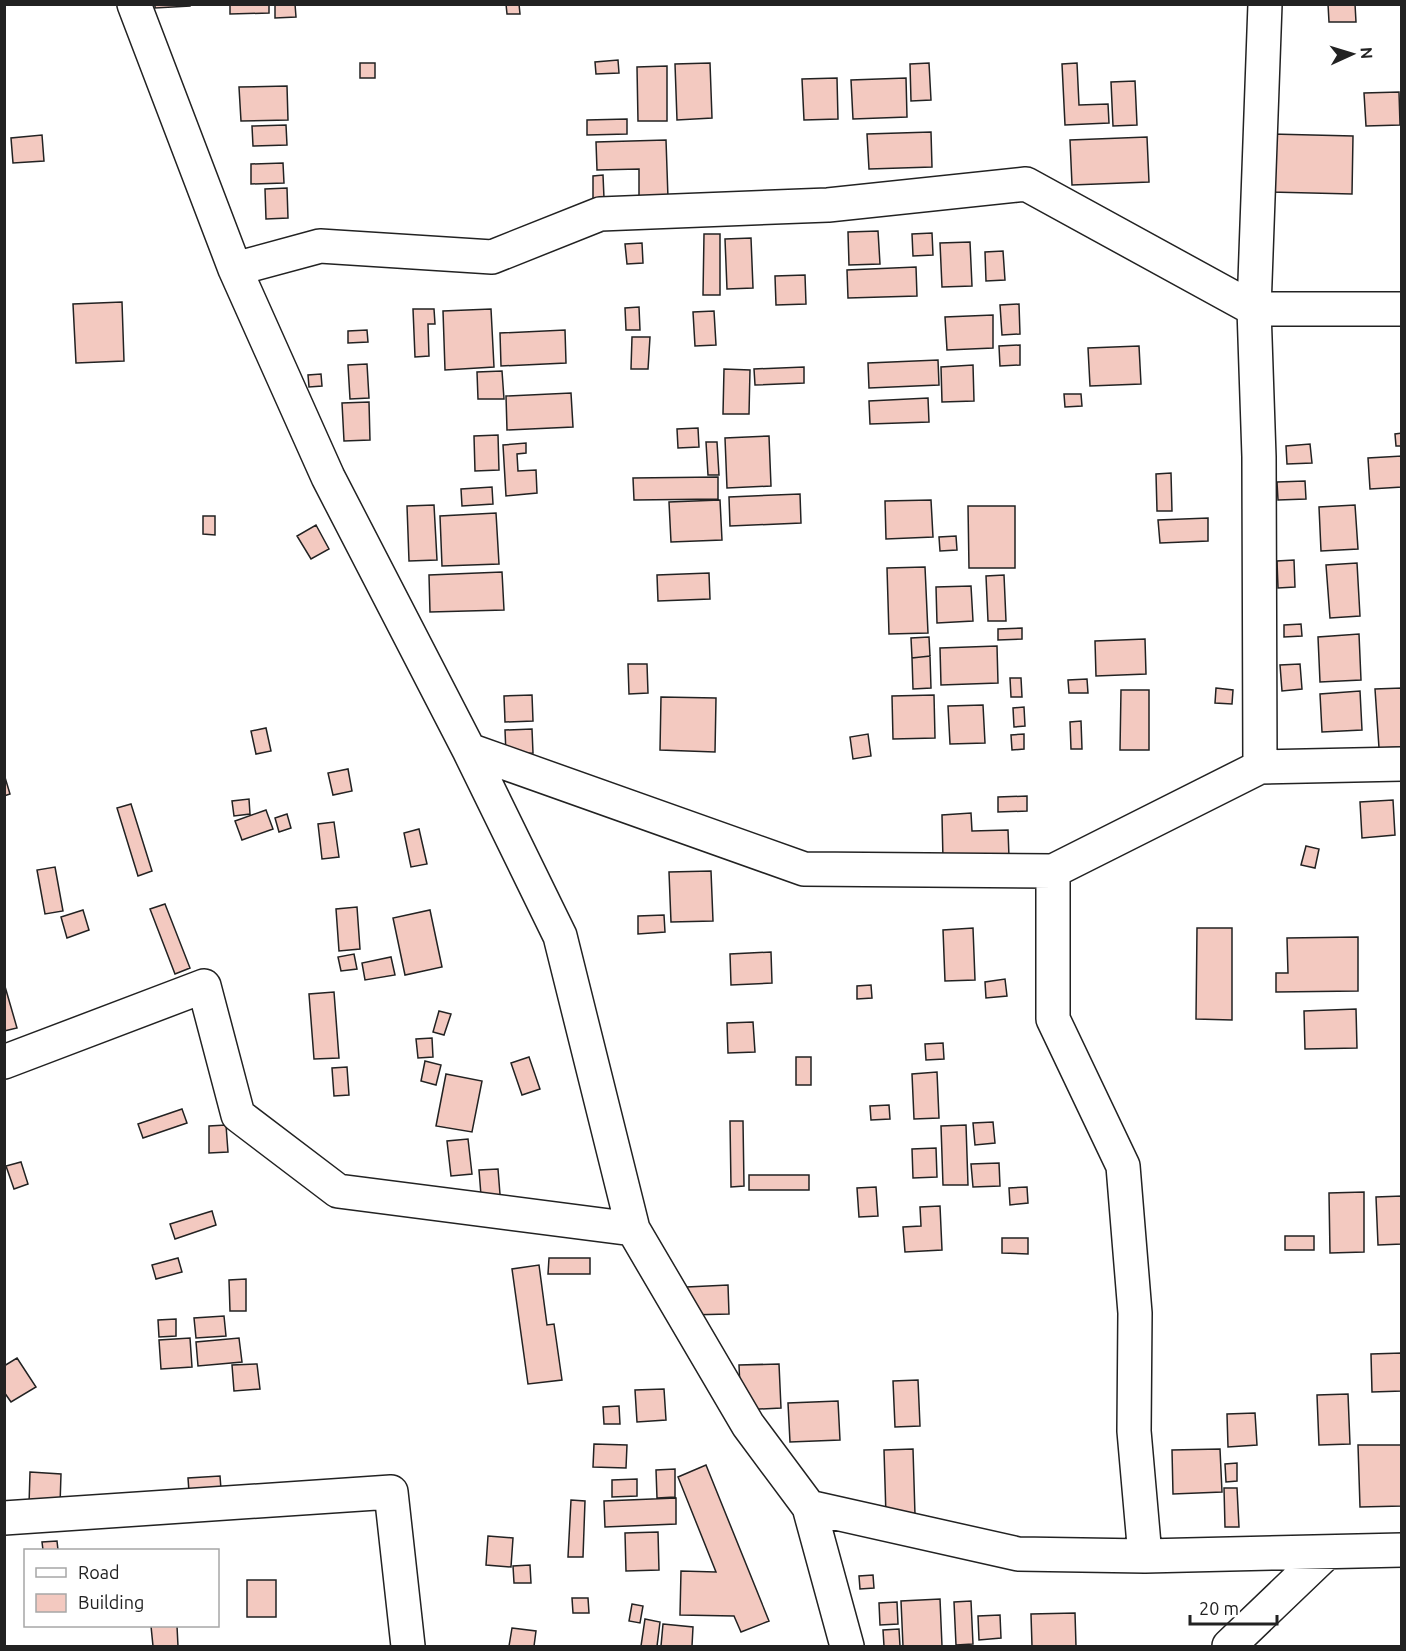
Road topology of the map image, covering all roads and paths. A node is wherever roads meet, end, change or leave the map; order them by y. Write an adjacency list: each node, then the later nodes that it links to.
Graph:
1 (134, 4): 3 (street)
2 (1265, 4): 4 (street)
3 (235, 269): 4 (street); 6 (street)
4 (1254, 309): 5 (street); 8 (street)
5 (1401, 309)
6 (469, 750): 9 (street); 11 (street)
7 (1401, 764): 8 (street)
8 (1260, 767): 9 (street)
9 (1053, 871): 16 (street)
10 (4, 1062): 11 (street)
11 (633, 1229): 12 (street)
12 (809, 1507): 16 (street); 18 (street)
13 (4, 1518): 17 (street)
14 (1401, 1550): 15 (street)
15 (1327, 1552): 16 (street); 19 (street)
16 (1144, 1556)
17 (408, 1647)
18 (847, 1647)
19 (1229, 1647)

